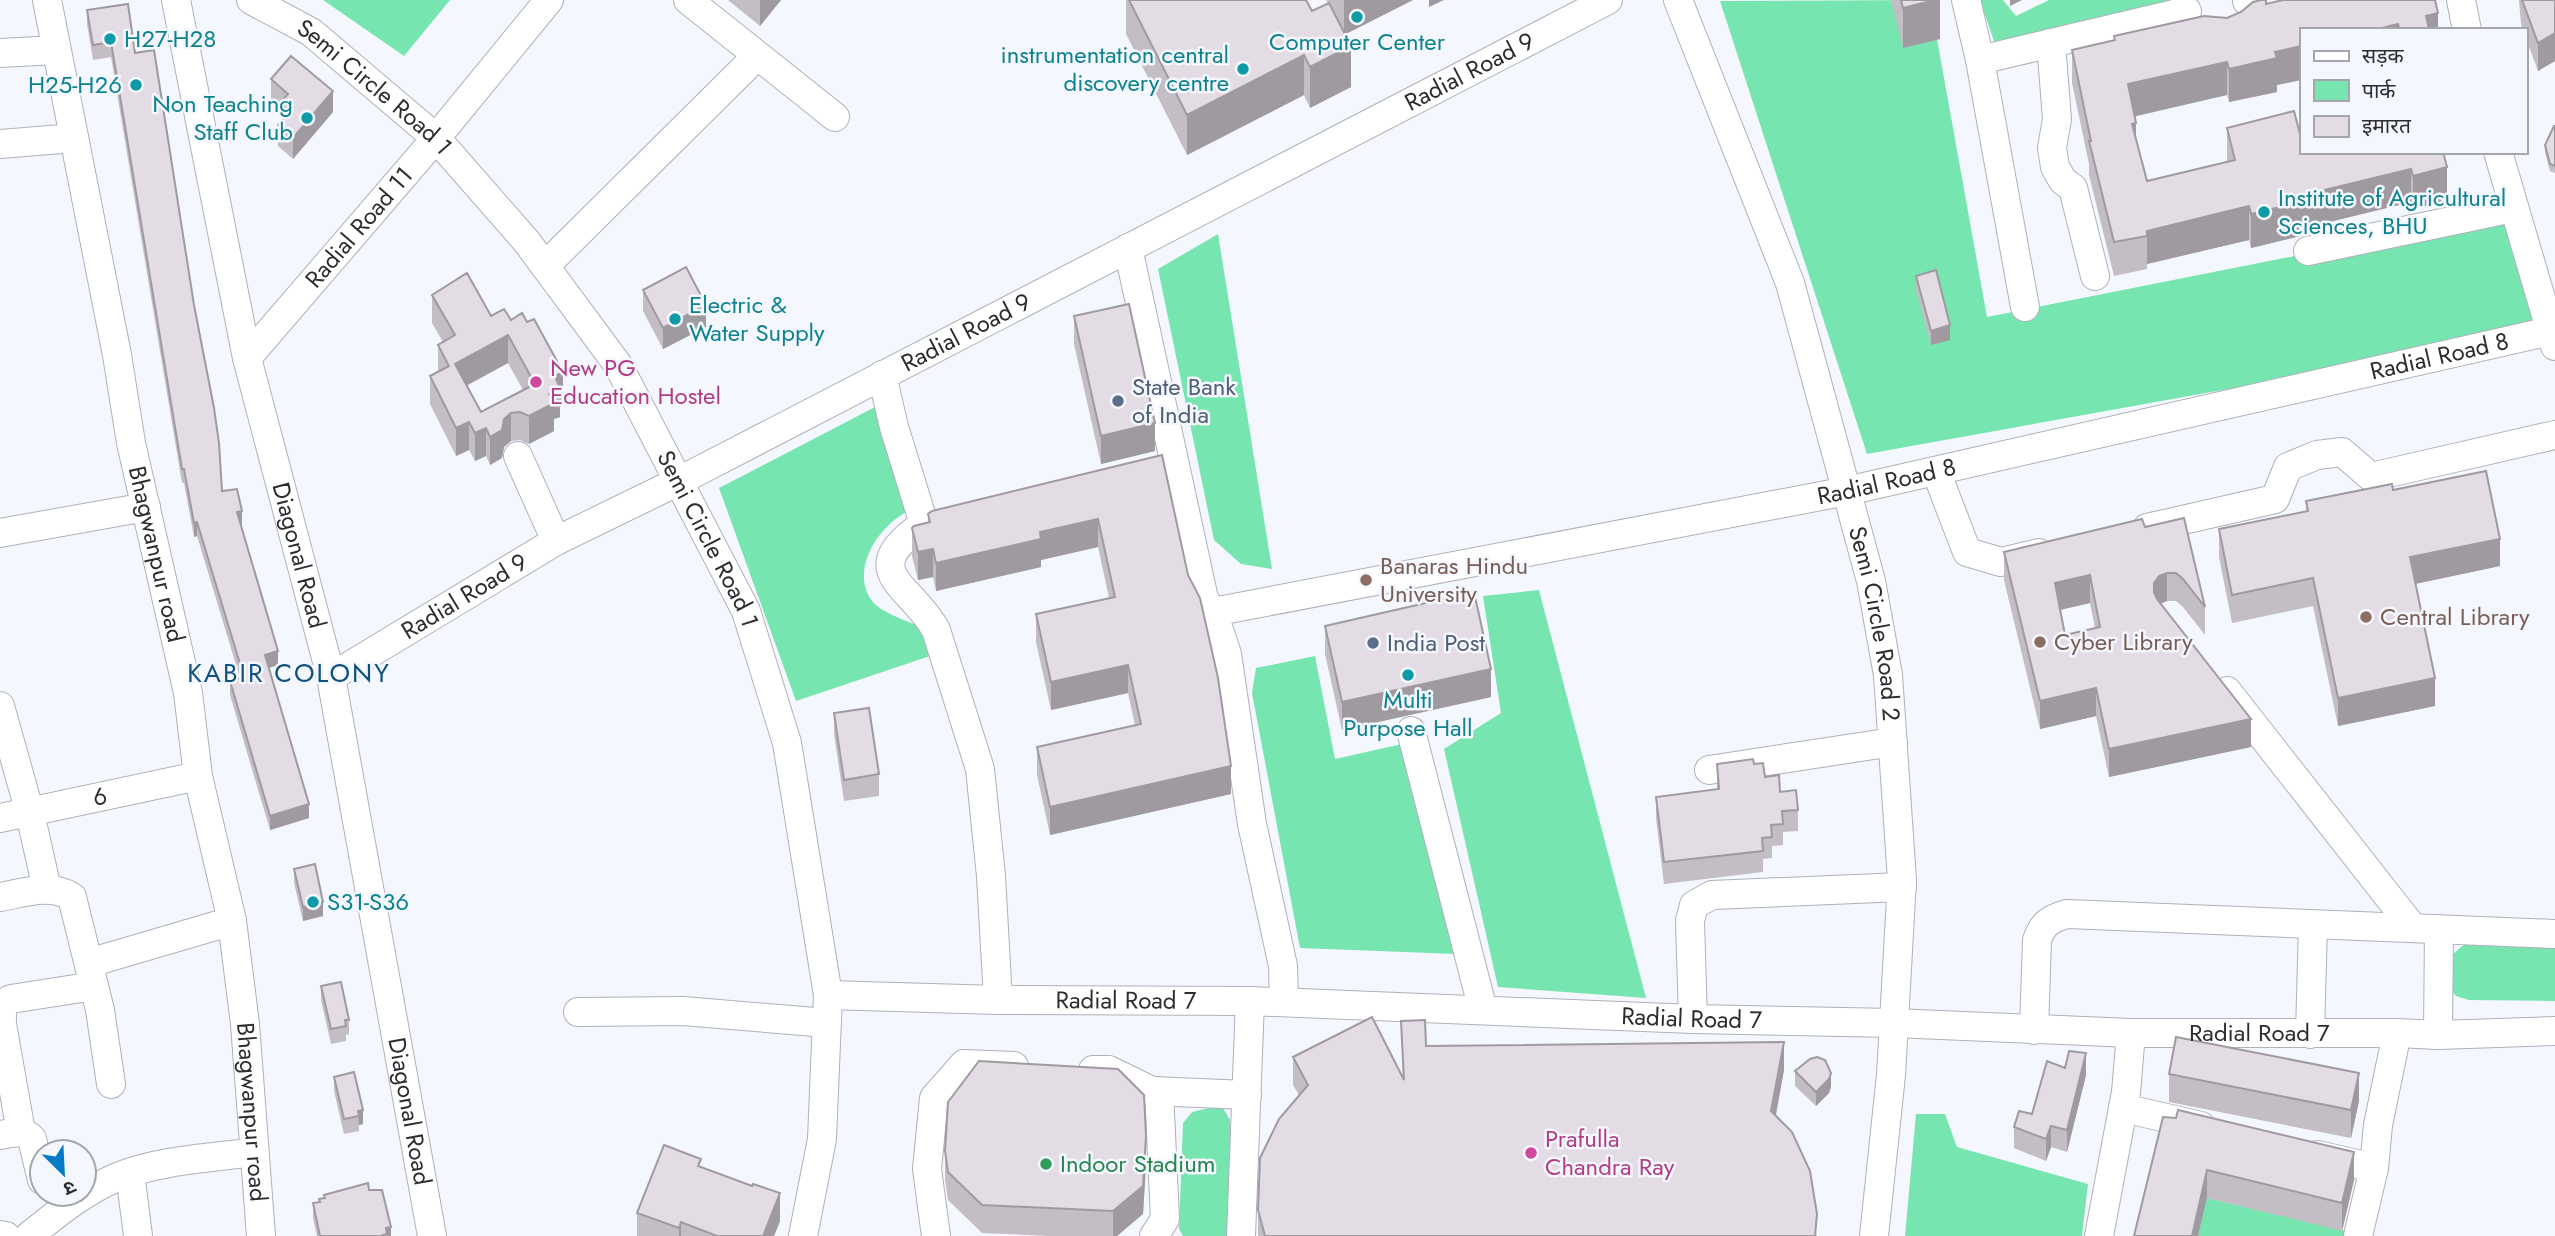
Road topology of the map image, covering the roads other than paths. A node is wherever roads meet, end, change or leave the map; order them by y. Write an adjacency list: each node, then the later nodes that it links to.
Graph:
1 (47, 0): 13 (street, Bhagwanpur road)
2 (176, 0): 29 (street, Diagonal Road)
3 (251, 0): 19 (street, Semi Circle Road 1)
4 (549, 0): 19 (street, Radial Road 11)
5 (688, 0): 15 (street)
6 (1608, 0): 23 (street, Radial Road 9)
7 (1678, 0): 35 (street, Semi Circle Road 2)
8 (1966, 0): 16 (street)
9 (2461, 0): 11 (street)
10 (2192, 14): 12 (street)
11 (2467, 28)
12 (2051, 43): 16 (street); 26 (street)
13 (56, 50): 14 (street); 18 (street, Bhagwanpur road)
14 (0, 53)
15 (757, 56): 17 (street); 25 (street)
16 (1980, 60): 27 (street)
17 (835, 117)
18 (74, 138): 20 (street); 36 (street, Bhagwanpur road)
19 (436, 138): 25 (street, Semi Circle Road 1); 29 (street, Radial Road 11)
20 (0, 144)
21 (2499, 154): 22 (street)
22 (2513, 208): 24 (street); 28 (street)
23 (1128, 248): 30 (street, Radial Road 9); 41 (street)
24 (2308, 251)
25 (545, 266): 34 (street, Semi Circle Road 1)
26 (2095, 276)
27 (2025, 307)
28 (2553, 336): 33 (street, Radial Road 8)
29 (247, 358): 43 (street, Diagonal Road)
30 (882, 375): 34 (street, Radial Road 9); 60 (street)
31 (2555, 435): 38 (street)
32 (518, 456): 39 (street)
33 (1936, 471): 35 (street, Radial Road 8); 40 (street)
34 (679, 481): 39 (street, Radial Road 9); 59 (street, Semi Circle Road 1)
35 (1847, 491): 41 (street, Radial Road 8); 46 (street, Semi Circle Road 2)
36 (146, 507): 37 (street); 48 (street, Bhagwanpur road)
37 (0, 533)
38 (2119, 535)
39 (556, 541): 43 (street, Radial Road 9)
40 (2066, 547)
41 (1213, 612): 62 (street)
42 (2212, 671): 56 (street)
43 (331, 677): 93 (street, Diagonal Road)
44 (0, 706): 49 (street)
45 (1411, 731): 63 (street)
46 (1893, 742): 47 (street); 51 (street, Semi Circle Road 2)
47 (1709, 770)
48 (198, 776): 49 (street, 6); 54 (street, Bhagwanpur road)
49 (30, 813): 50 (street, 6); 52 (street)
50 (0, 818)
51 (1902, 887): 65 (street); 67 (street, Semi Circle Road 2)
52 (47, 889): 53 (street); 58 (street)
53 (0, 897)
54 (232, 921): 58 (street); 83 (street, Bhagwanpur road)
55 (2313, 925): 56 (street); 69 (street); 73 (street)
56 (2426, 929): 57 (street); 74 (street)
57 (2555, 934)
58 (92, 974): 68 (street); 75 (street)
59 (828, 995): 60 (street, Radial Road 7); 66 (street, Semi Circle Road 1)
60 (998, 1000): 61 (street, Radial Road 7)
61 (1250, 1001): 62 (street, Radial Road 7); 77 (street)
62 (1284, 1002): 63 (street, Radial Road 7)
63 (1483, 1010): 65 (street, Radial Road 7)
64 (578, 1012): 66 (street)
65 (1693, 1019): 67 (street, Radial Road 7)
66 (827, 1023): 94 (street, Semi Circle Road 1)
67 (1894, 1023): 69 (street, Radial Road 7); 97 (street, Semi Circle Road 2)
68 (1, 1028): 80 (street)
69 (2034, 1031): 71 (street, Radial Road 7)
70 (2555, 1031): 74 (street, Radial Road 7)
71 (2131, 1033): 73 (street, Radial Road 7); 78 (street)
72 (2398, 1033): 73 (street, Radial Road 7); 74 (street, Radial Road 7); 84 (street)
73 (2310, 1034)
74 (2438, 1035)
75 (111, 1084)
76 (1159, 1091): 77 (street); 87 (street); 95 (street)
77 (1247, 1095): 96 (street)
78 (2123, 1108): 79 (street); 98 (street)
79 (2229, 1133)
80 (10, 1134): 81 (street)
81 (31, 1138)
82 (2294, 1149): 84 (street)
83 (254, 1152): 85 (street); 92 (street, Bhagwanpur road)
84 (2374, 1168): 99 (street)
85 (130, 1173): 86 (street); 91 (street)
86 (51, 1216): 90 (street)
87 (1162, 1230)
88 (0, 1235): 89 (street)
89 (6, 1236)
90 (29, 1236)
91 (138, 1236)
92 (261, 1236)
93 (432, 1236)
94 (803, 1236)
95 (936, 1236)
96 (1241, 1236)
97 (1874, 1236)
98 (2099, 1236)
99 (2358, 1236)

